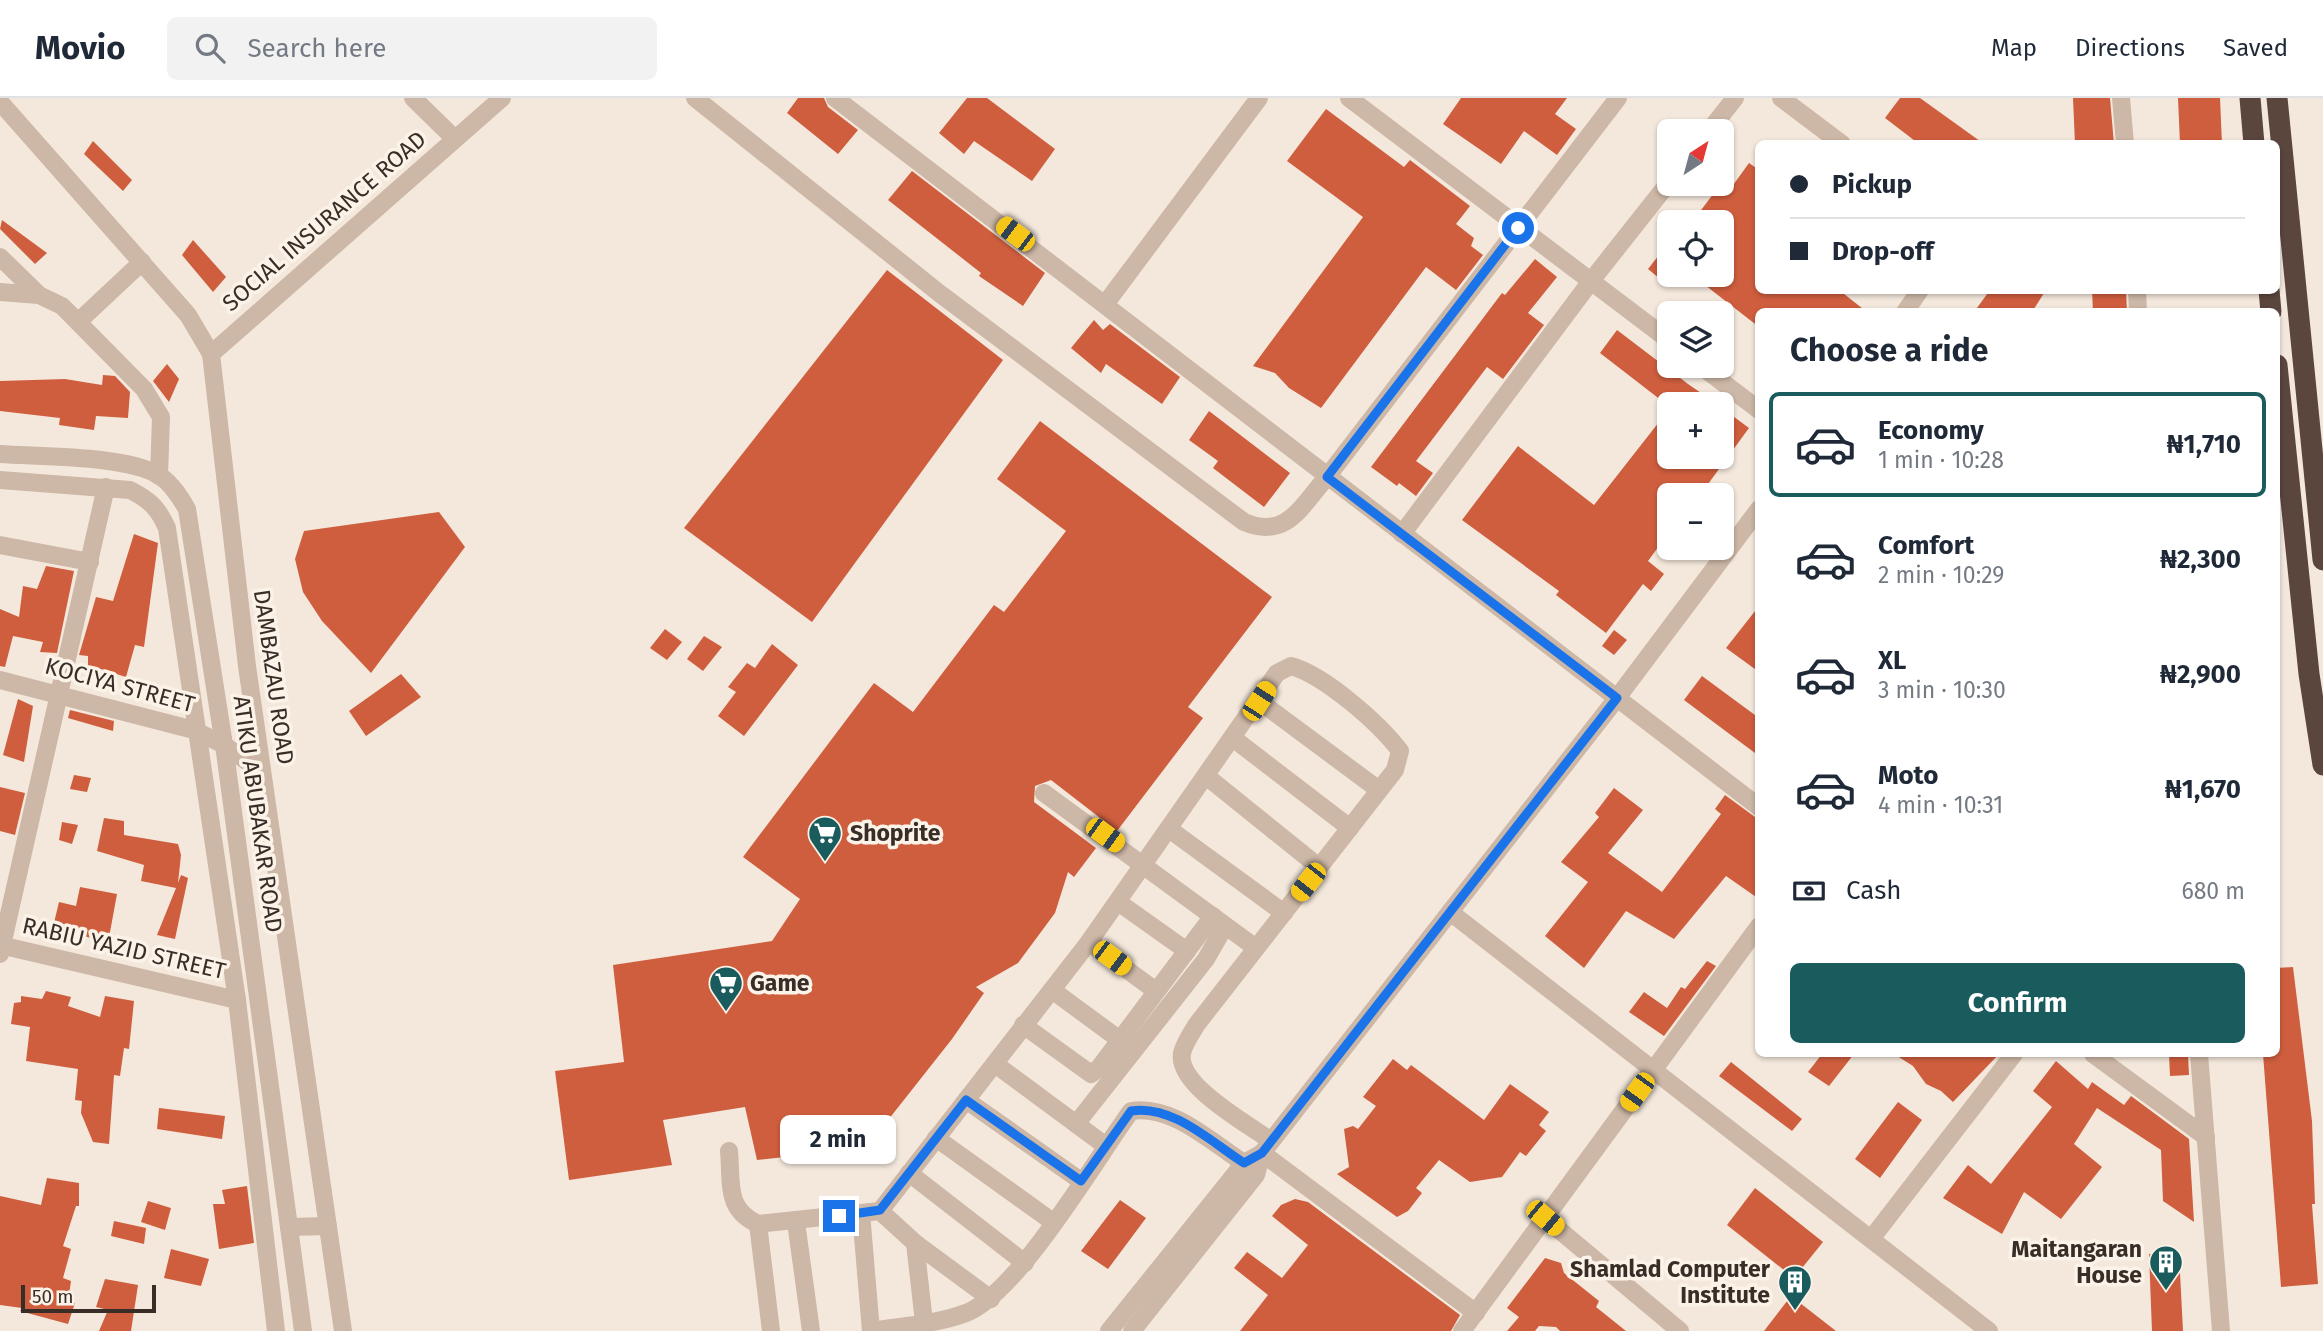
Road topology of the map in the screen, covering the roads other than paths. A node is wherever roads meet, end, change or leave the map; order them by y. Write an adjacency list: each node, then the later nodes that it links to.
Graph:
1 (413, 98): 15 (street)
2 (502, 98): 15 (street, SOCIAL INSURANCE ROAD)
3 (695, 98): 35 (street)
4 (835, 98): 26 (street)
5 (1259, 98): 26 (street)
6 (1349, 98): 20 (street)
7 (1618, 98): 20 (street)
8 (1735, 98): 14 (street)
9 (1782, 98): 16 (street)
10 (2121, 98): 17 (street)
11 (2250, 98): 18 (highway)
12 (2277, 98): 41 (highway)
13 (0, 102): 22 (street, DAMBAZAU ROAD)
14 (1718, 119)
15 (455, 139): 29 (street, SOCIAL INSURANCE ROAD)
16 (1837, 140)
17 (2125, 140)
18 (2254, 140)
19 (1658, 196): 23 (street)
20 (1518, 228): 23 (street); 35 (street)
21 (0, 257): 25 (street)
22 (142, 262): 27 (street); 29 (street, DAMBAZAU ROAD)
23 (1591, 281): 28 (street); 39 (street)
24 (0, 292): 25 (street)
25 (40, 295): 27 (street)
26 (1106, 303): 35 (street)
27 (79, 321): 34 (street)
28 (1657, 331)
29 (211, 354): 51 (street, DAMBAZAU ROAD)
30 (1717, 378): 32 (street)
31 (2280, 394): 50 (highway)
32 (1755, 407)
33 (0, 454): 34 (street)
34 (159, 475): 49 (street, ATIKU ABUBAKAR ROAD)
35 (1327, 477): 39 (street)
36 (0, 480): 37 (street)
37 (106, 487): 42 (street); 47 (street)
38 (1755, 514): 45 (street)
39 (1402, 534): 45 (street)
40 (0, 545): 42 (street)
41 (2323, 560)
42 (90, 562): 44 (street)
43 (0, 680): 44 (street, KOCIYA STREET)
44 (60, 693): 47 (street, KOCIYA STREET); 66 (street)
45 (1617, 698): 55 (street); 62 (street)
46 (1259, 701): 48 (street); 53 (street); 53 (street)
47 (194, 730): 49 (street, KOCIYA STREET); 71 (street)
48 (1234, 739): 52 (street); 56 (street)
49 (224, 745): 51 (street, KOCIYA STREET); 96 (street, ATIKU ABUBAKAR ROAD)
50 (2323, 765)
51 (262, 772): 95 (street, DAMBAZAU ROAD)
52 (1206, 776): 57 (street); 59 (street)
53 (1379, 790): 56 (street)
54 (1044, 793): 58 (street)
55 (1755, 804)
56 (1350, 828): 59 (street)
57 (1169, 829): 58 (street); 61 (street)
58 (1145, 864): 60 (street); 63 (street)
59 (1320, 867): 61 (street)
60 (1118, 902): 65 (street); 68 (street)
61 (1284, 912): 67 (street)
62 (1450, 912): 78 (street); 84 (street)
63 (1219, 921): 67 (street); 68 (street); 80 (street)
64 (1755, 931): 78 (street)
65 (1089, 942): 69 (street); 70 (street)
66 (1, 948): 71 (street, RABIU YAZID STREET)
67 (1256, 948): 84 (street)
68 (1187, 951): 70 (street)
69 (1052, 990): 72 (street); 73 (street)
70 (1156, 991): 73 (street)
71 (237, 1000): 103 (street)
72 (1023, 1025): 73 (street); 77 (street)
73 (1120, 1041)
74 (2012, 1057): 97 (street)
75 (2097, 1057): 81 (street)
76 (2199, 1057): 81 (street)
77 (995, 1064): 79 (street); 80 (street)
78 (1653, 1071): 91 (street); 97 (street)
79 (966, 1100): 82 (street); 88 (street)
80 (1076, 1124): 83 (street)
81 (2206, 1137): 114 (street)
82 (936, 1138): 87 (street); 93 (street)
83 (1105, 1146): 86 (street); 88 (street)
84 (1266, 1147): 86 (street); 101 (street); 110 (street)
85 (729, 1151): 94 (street)
86 (1244, 1163): 109 (street)
87 (909, 1173): 89 (street); 99 (street)
88 (1081, 1181): 93 (street)
89 (880, 1210): 90 (street); 98 (street)
90 (861, 1213): 92 (street); 108 (street)
91 (1545, 1218): 101 (street); 112 (street)
92 (796, 1222): 94 (street); 107 (street)
93 (1053, 1222): 99 (street)
94 (758, 1224): 106 (street)
95 (328, 1226): 96 (street); 105 (street, DAMBAZAU ROAD)
96 (289, 1227): 104 (street, ATIKU ABUBAKAR ROAD)
97 (1871, 1239): 113 (street)
98 (915, 1243): 100 (street); 102 (street)
99 (1025, 1263): 100 (street)
100 (991, 1299): 102 (street)
101 (1476, 1313): 111 (street)
102 (925, 1327): 108 (street)
103 (276, 1331)
104 (303, 1331)
105 (343, 1331)
106 (771, 1331)
107 (811, 1331)
108 (871, 1331)
109 (1109, 1331)
110 (1132, 1331)
111 (1462, 1331)
112 (1680, 1331)
113 (1989, 1331)
114 (2221, 1331)

